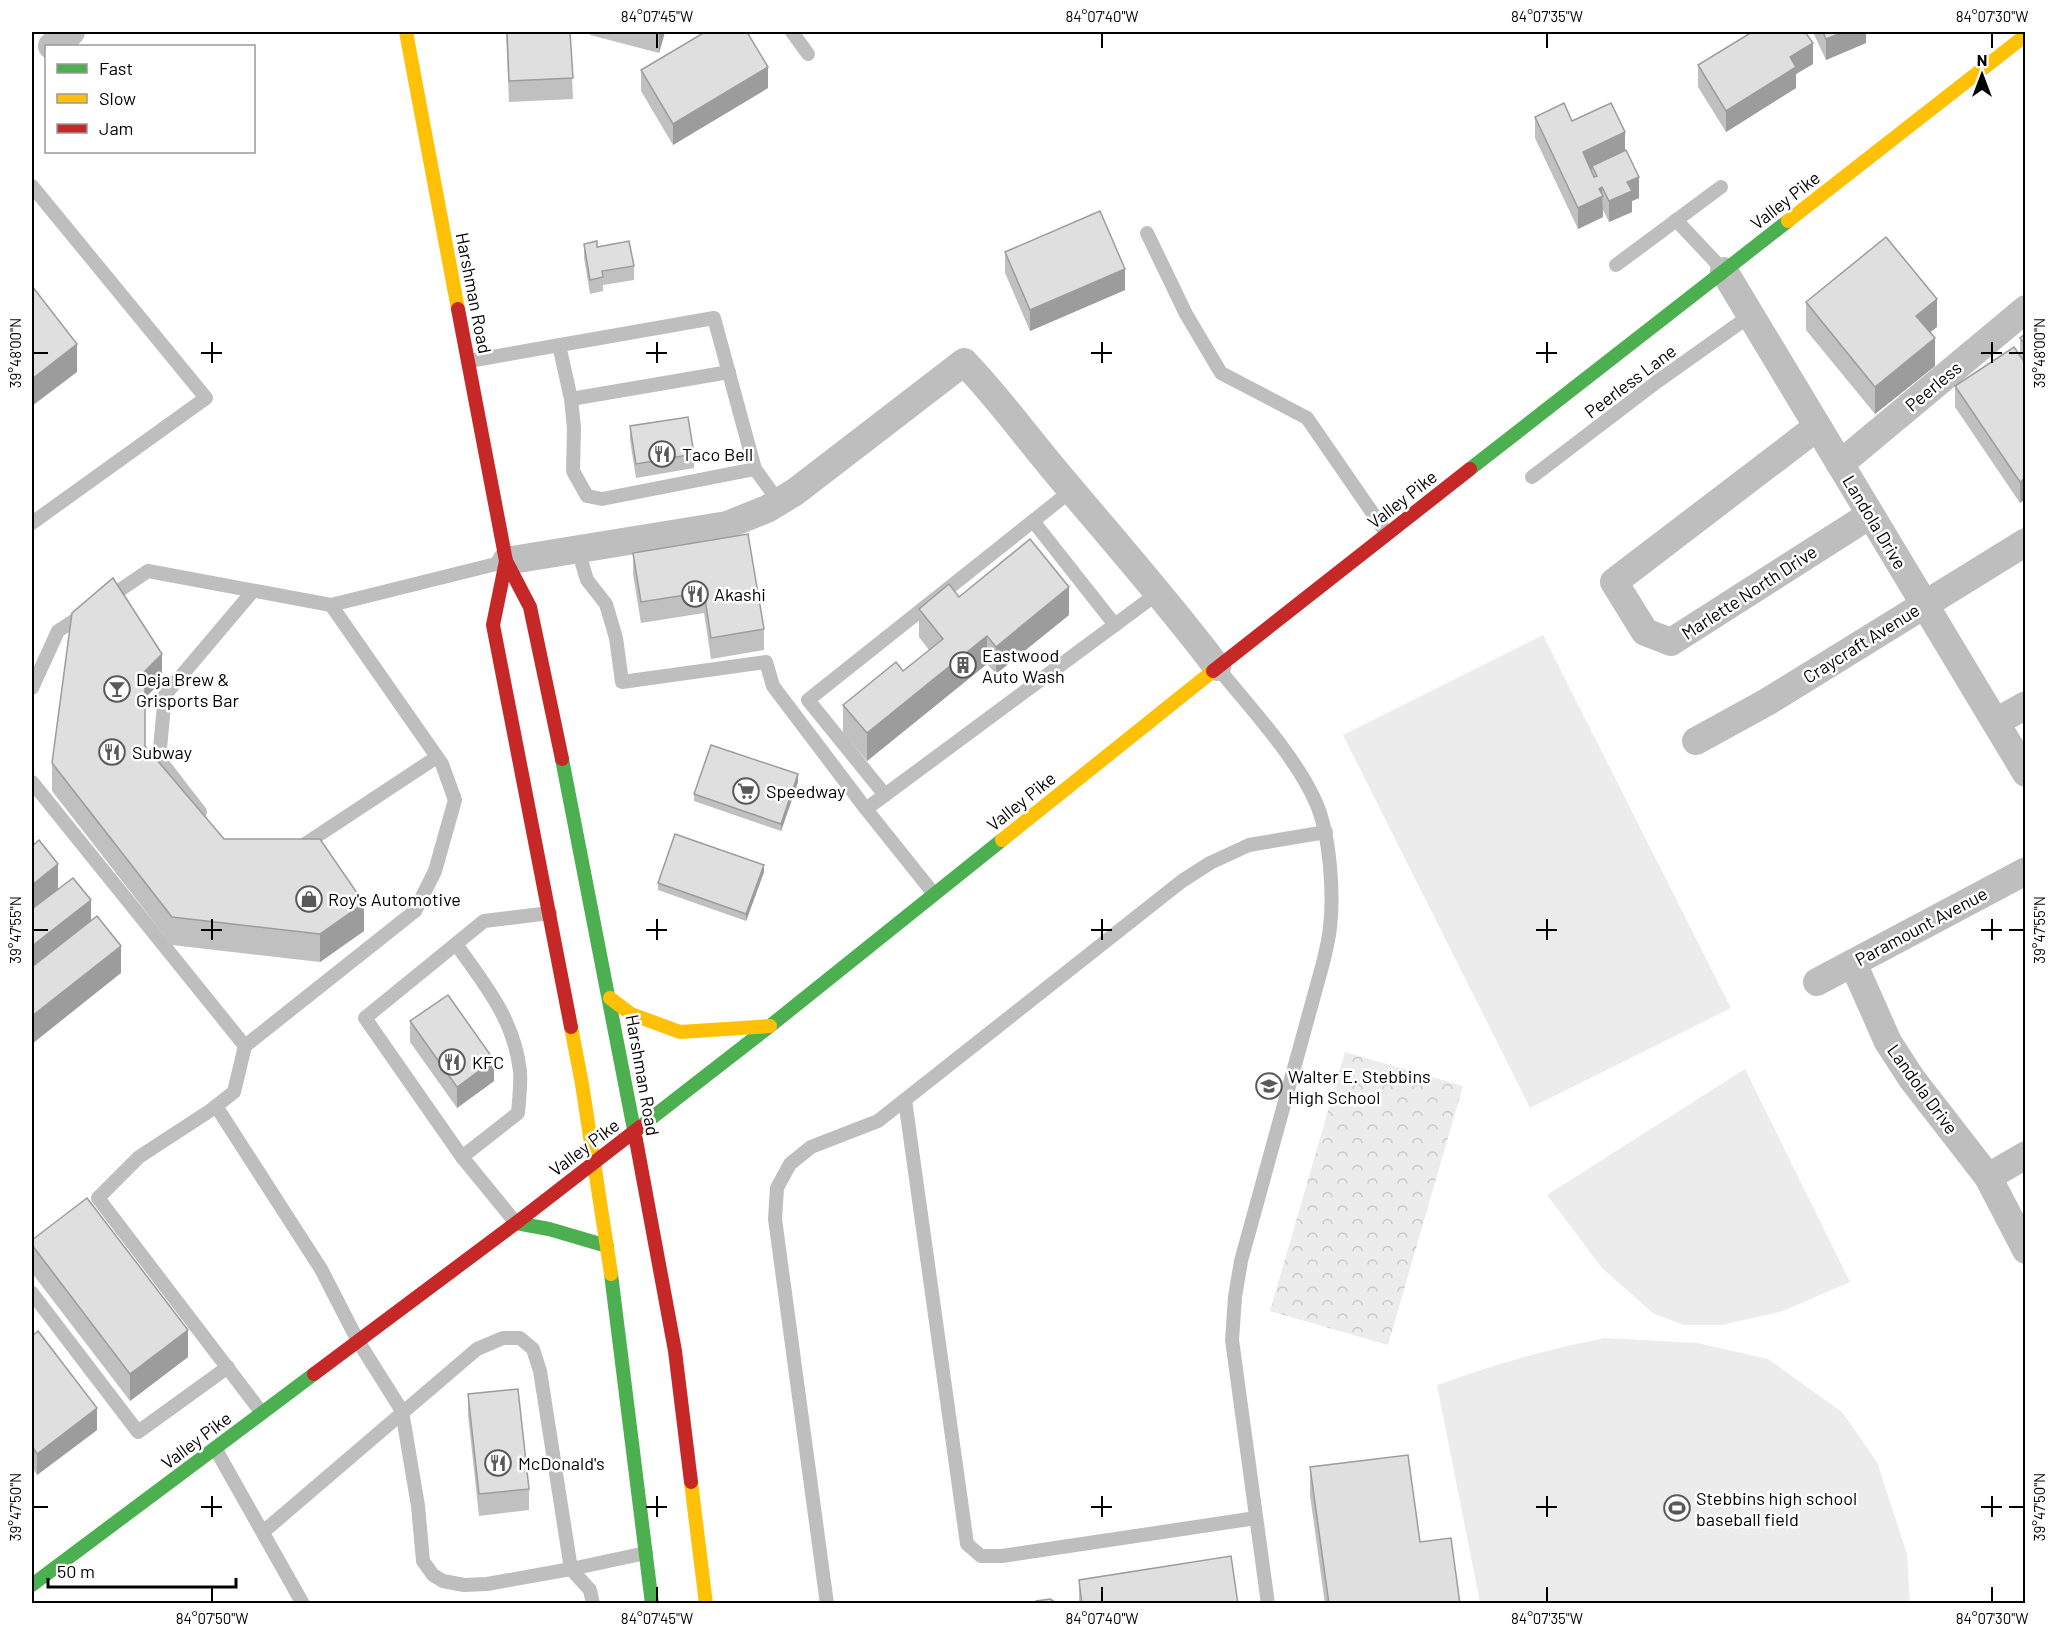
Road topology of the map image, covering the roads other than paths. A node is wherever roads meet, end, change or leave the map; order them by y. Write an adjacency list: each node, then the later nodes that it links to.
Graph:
1 (71, 32): 5 (street)
2 (406, 32): 18 (main road, Harshman Road)
3 (792, 32): 7 (lane)
4 (2025, 34): 14 (main road, Valley Pike)
5 (53, 45)
6 (45, 52): 8 (street)
7 (808, 54)
8 (32, 62)
9 (32, 186): 29 (lane)
10 (1721, 187): 11 (lane)
11 (1676, 220): 13 (lane); 14 (lane)
12 (1148, 233): 30 (lane)
13 (1616, 265)
14 (1724, 271): 16 (street, Landola Drive); 30 (main road, Valley Pike)
15 (2025, 309): 22 (street, Peerless)
16 (1750, 315): 21 (street, Landola Drive); 24 (lane, Peerless Lane)
17 (560, 345): 18 (lane); 19 (lane); 20 (lane)
18 (469, 361): 33 (main road, Harshman Road)
19 (729, 372): 20 (lane); 23 (lane)
20 (571, 399): 23 (lane)
21 (1817, 427): 22 (street, Landola Drive); 27 (street, Marlette North Drive)
22 (1840, 464): 27 (street, Landola Drive)
23 (755, 469): 26 (lane)
24 (1532, 477)
25 (1072, 490): 26 (street); 28 (lane); 35 (street)
26 (779, 502): 32 (street)
27 (1870, 515): 36 (street, Landola Drive)
28 (1033, 521): 38 (lane); 47 (lane)
29 (32, 523)
30 (1387, 534): 39 (main road, Valley Pike)
31 (2025, 542): 36 (street, Craycraft Avenue)
32 (578, 550): 33 (street); 48 (lane)
33 (506, 561): 37 (lane); 54 (main road, Harshman Road); 58 (main road, Harshman Road)
34 (253, 591): 37 (lane); 40 (lane); 49 (lane)
35 (1158, 592): 38 (lane); 39 (street)
36 (1925, 603): 42 (street, Landola Drive); 43 (street, Craycraft Avenue)
37 (331, 605): 44 (lane)
38 (1115, 625): 47 (lane)
39 (1217, 667): 50 (lane); 53 (main road, Valley Pike)
40 (32, 688)
41 (2025, 705): 42 (street)
42 (1996, 722): 45 (street, Landola Drive)
43 (1696, 741)
44 (437, 758): 51 (lane); 60 (lane)
45 (2025, 773)
46 (32, 782): 60 (lane)
47 (885, 795): 48 (lane)
48 (866, 809): 53 (lane)
49 (210, 825)
50 (1326, 832): 61 (lane); 77 (lane)
51 (289, 848)
52 (2025, 871): 56 (street, Paramount Avenue)
53 (934, 894): 59 (main road, Valley Pike)
54 (550, 913): 55 (lane); 66 (main road, Harshman Road)
55 (456, 944): 65 (lane); 65 (lane)
56 (1853, 963): 57 (street, Paramount Avenue); 67 (street, Landola Drive)
57 (1817, 982)
58 (610, 998): 59 (main road); 63 (main road, Harshman Road)
59 (770, 1026): 63 (main road, Valley Pike)
60 (245, 1046): 62 (lane)
61 (905, 1100): 77 (lane); 86 (lane)
62 (216, 1106): 72 (lane); 73 (lane)
63 (634, 1132): 66 (main road, Valley Pike); 85 (main road, Harshman Road)
64 (2025, 1155): 67 (street)
65 (462, 1157): 68 (lane)
66 (595, 1161): 68 (main road, Valley Pike); 69 (main road, Harshman Road)
67 (1988, 1177): 70 (street, Landola Drive)
68 (516, 1223): 69 (main road); 72 (main road, Valley Pike)
69 (607, 1246): 79 (main road, Harshman Road)
70 (2025, 1250)
71 (32, 1293): 73 (lane)
72 (358, 1341): 74 (lane); 75 (main road, Valley Pike)
73 (228, 1367): 75 (lane)
74 (402, 1411): 78 (lane); 80 (lane); 80 (lane)
75 (262, 1413): 76 (main road, Valley Pike)
76 (215, 1448): 78 (lane); 81 (main road, Valley Pike)
77 (1256, 1518): 87 (lane)
78 (263, 1532): 82 (lane)
79 (647, 1552): 80 (lane); 84 (main road, Harshman Road)
80 (571, 1569): 83 (lane)
81 (32, 1585)
82 (303, 1604)
83 (593, 1604)
84 (652, 1604)
85 (706, 1604)
86 (827, 1604)
87 (1268, 1604)

